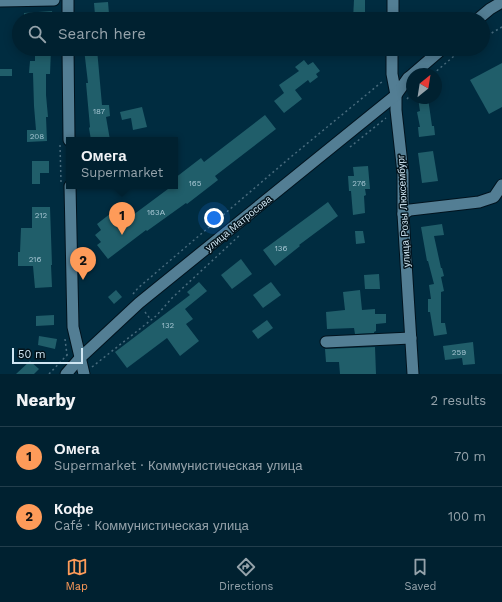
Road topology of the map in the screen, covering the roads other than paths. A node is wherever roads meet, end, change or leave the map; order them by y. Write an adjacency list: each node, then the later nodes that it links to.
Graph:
1 (54, 0): 5 (street)
2 (59, 0): 3 (street)
3 (68, 0): 7 (street)
4 (393, 0): 8 (street)
5 (0, 2)
6 (502, 2): 9 (street)
7 (68, 12)
8 (393, 12)
9 (486, 12)
10 (68, 56): 16 (street)
11 (392, 56): 15 (street, улица Розы Люксембург)
12 (434, 56): 13 (street, улица Матросова)
13 (419, 68)
14 (406, 81): 15 (street, улица Матросова)
15 (396, 95): 19 (street, улица Розы Люксембург); 22 (street, улица Матросова)
16 (70, 137)
17 (502, 185): 19 (street)
18 (70, 189): 22 (street)
19 (403, 214): 20 (street, улица Розы Люксембург)
20 (411, 338): 21 (street); 25 (street, улица Розы Люксембург)
21 (326, 342)
22 (80, 358): 23 (street, улица Матросова); 24 (street)
23 (66, 374)
24 (84, 374)
25 (413, 374)

